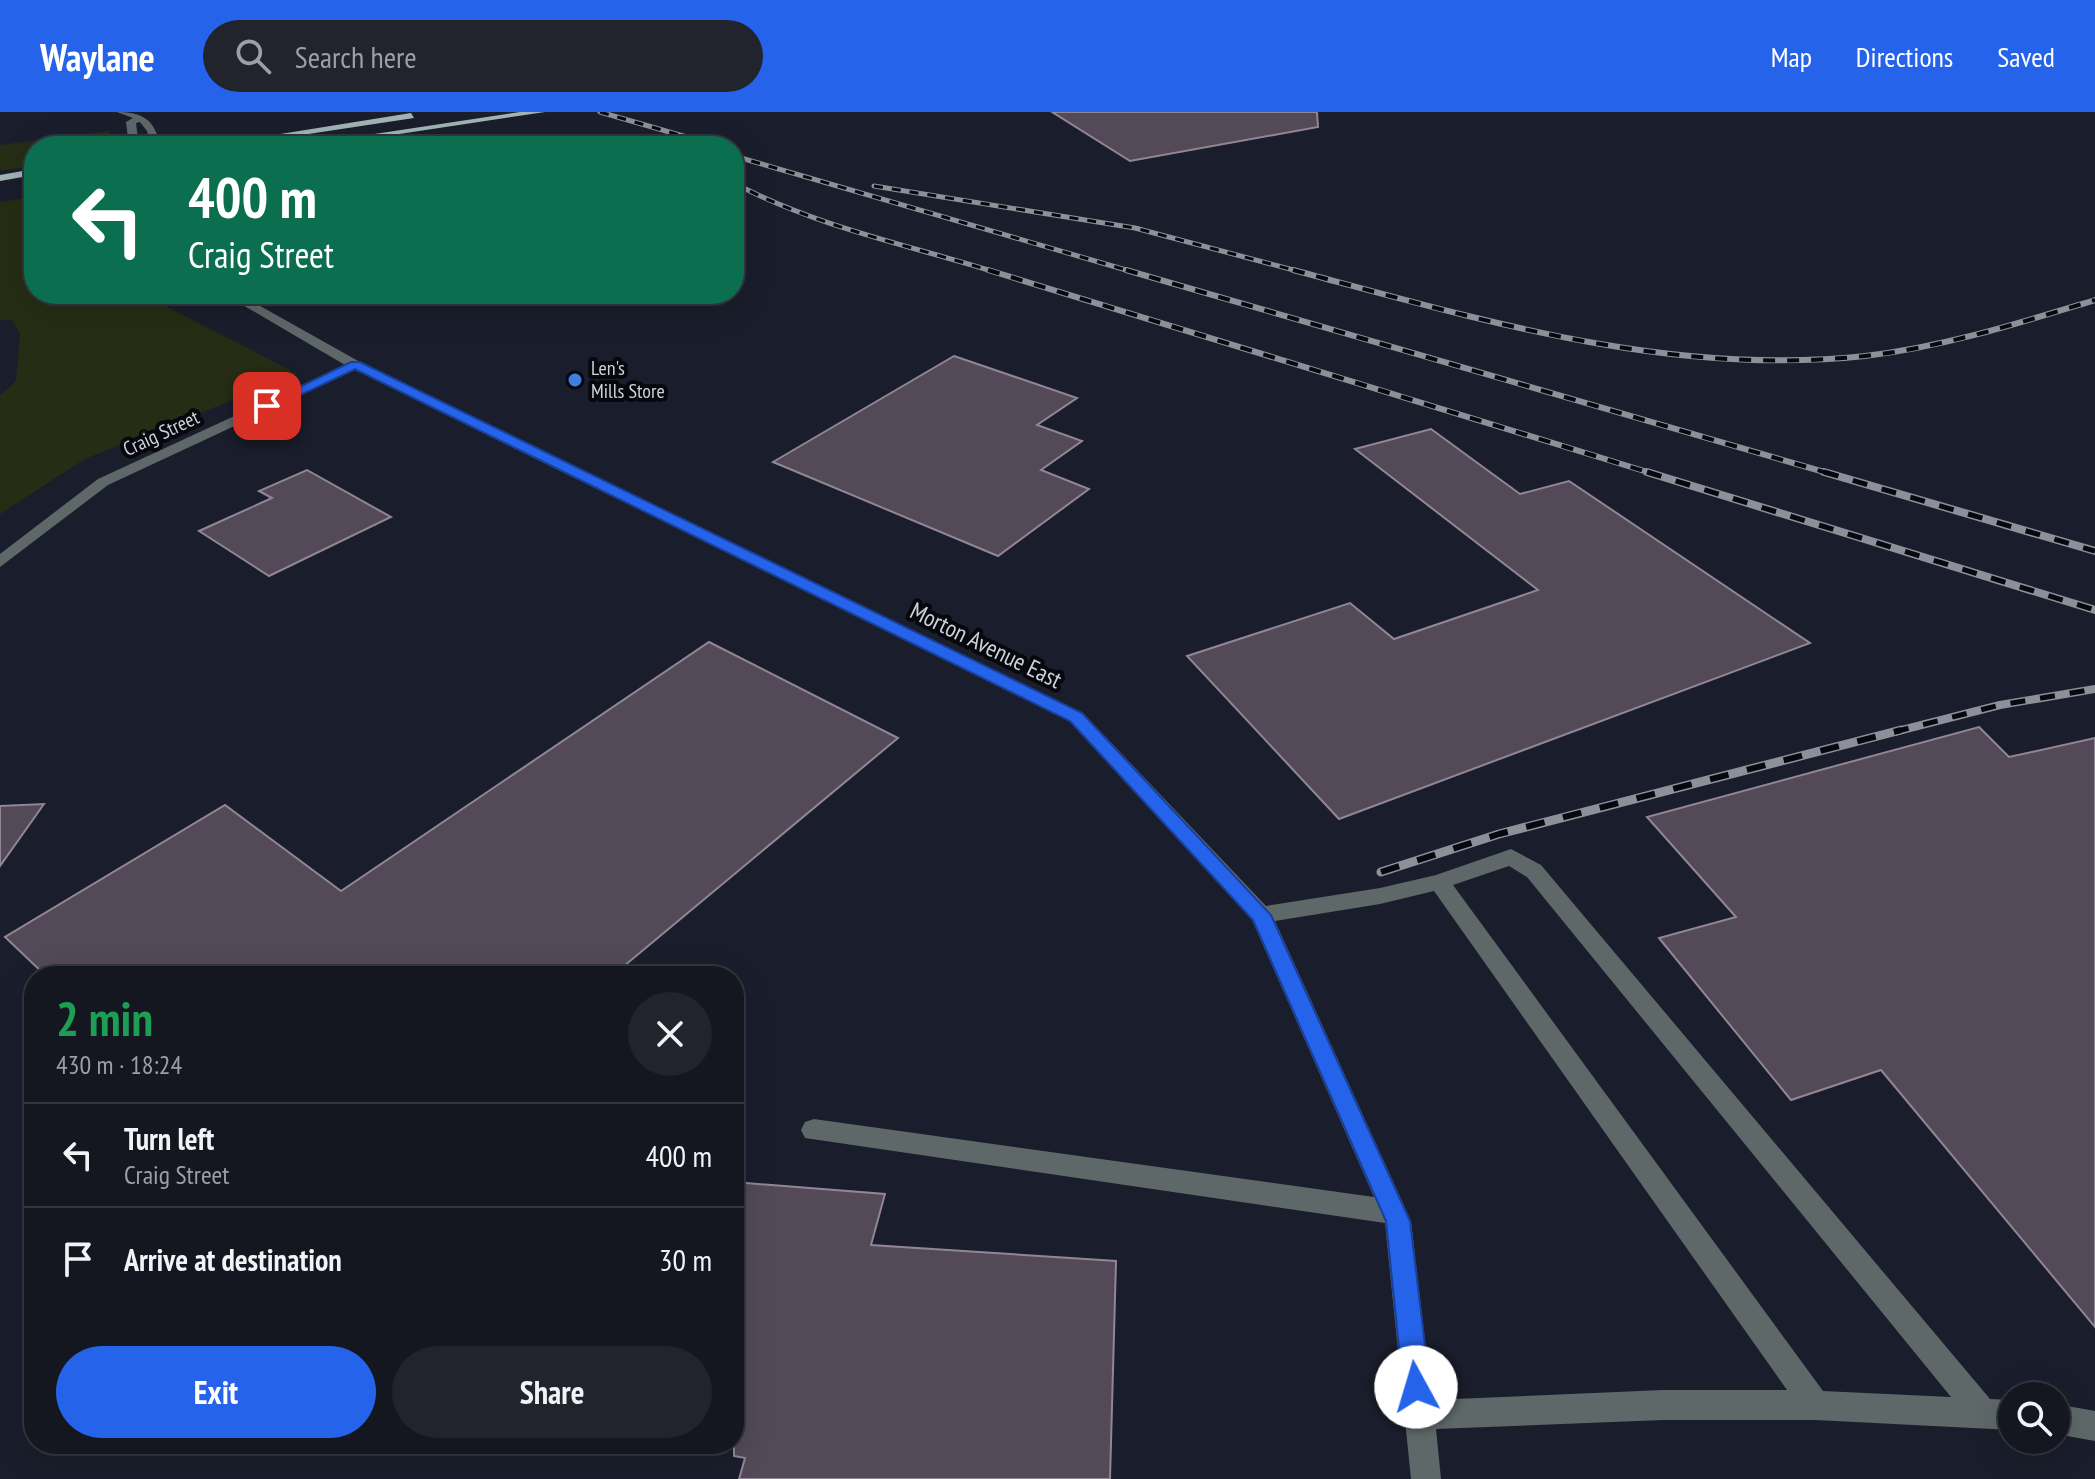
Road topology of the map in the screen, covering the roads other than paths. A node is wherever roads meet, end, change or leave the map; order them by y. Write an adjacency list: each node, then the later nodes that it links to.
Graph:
1 (122, 112): 4 (street)
2 (540, 112): 8 (main road)
3 (429, 114): 7 (main road)
4 (142, 118): 5 (street); 6 (street)
5 (133, 136)
6 (154, 136)
7 (278, 136)
8 (371, 136)
9 (24, 174): 10 (main road)
10 (0, 178)
11 (24, 185): 12 (main road)
12 (0, 189)
13 (248, 304): 14 (street, Morton Avenue East)
14 (355, 365): 15 (street, Craig Street); 17 (street, Morton Avenue East)
15 (0, 562)
16 (1439, 882): 17 (street); 20 (street); 21 (street)
17 (1261, 915): 19 (street, Morton Avenue East)
18 (814, 1130): 19 (street)
19 (1394, 1212): 23 (street, Morton Avenue East)
20 (1815, 1405): 21 (street); 23 (street)
21 (1982, 1412): 22 (street)
22 (1998, 1414)
23 (1419, 1415): 26 (street, Morton Avenue East)
24 (2070, 1422): 25 (street)
25 (2095, 1426)
26 (1426, 1479)

